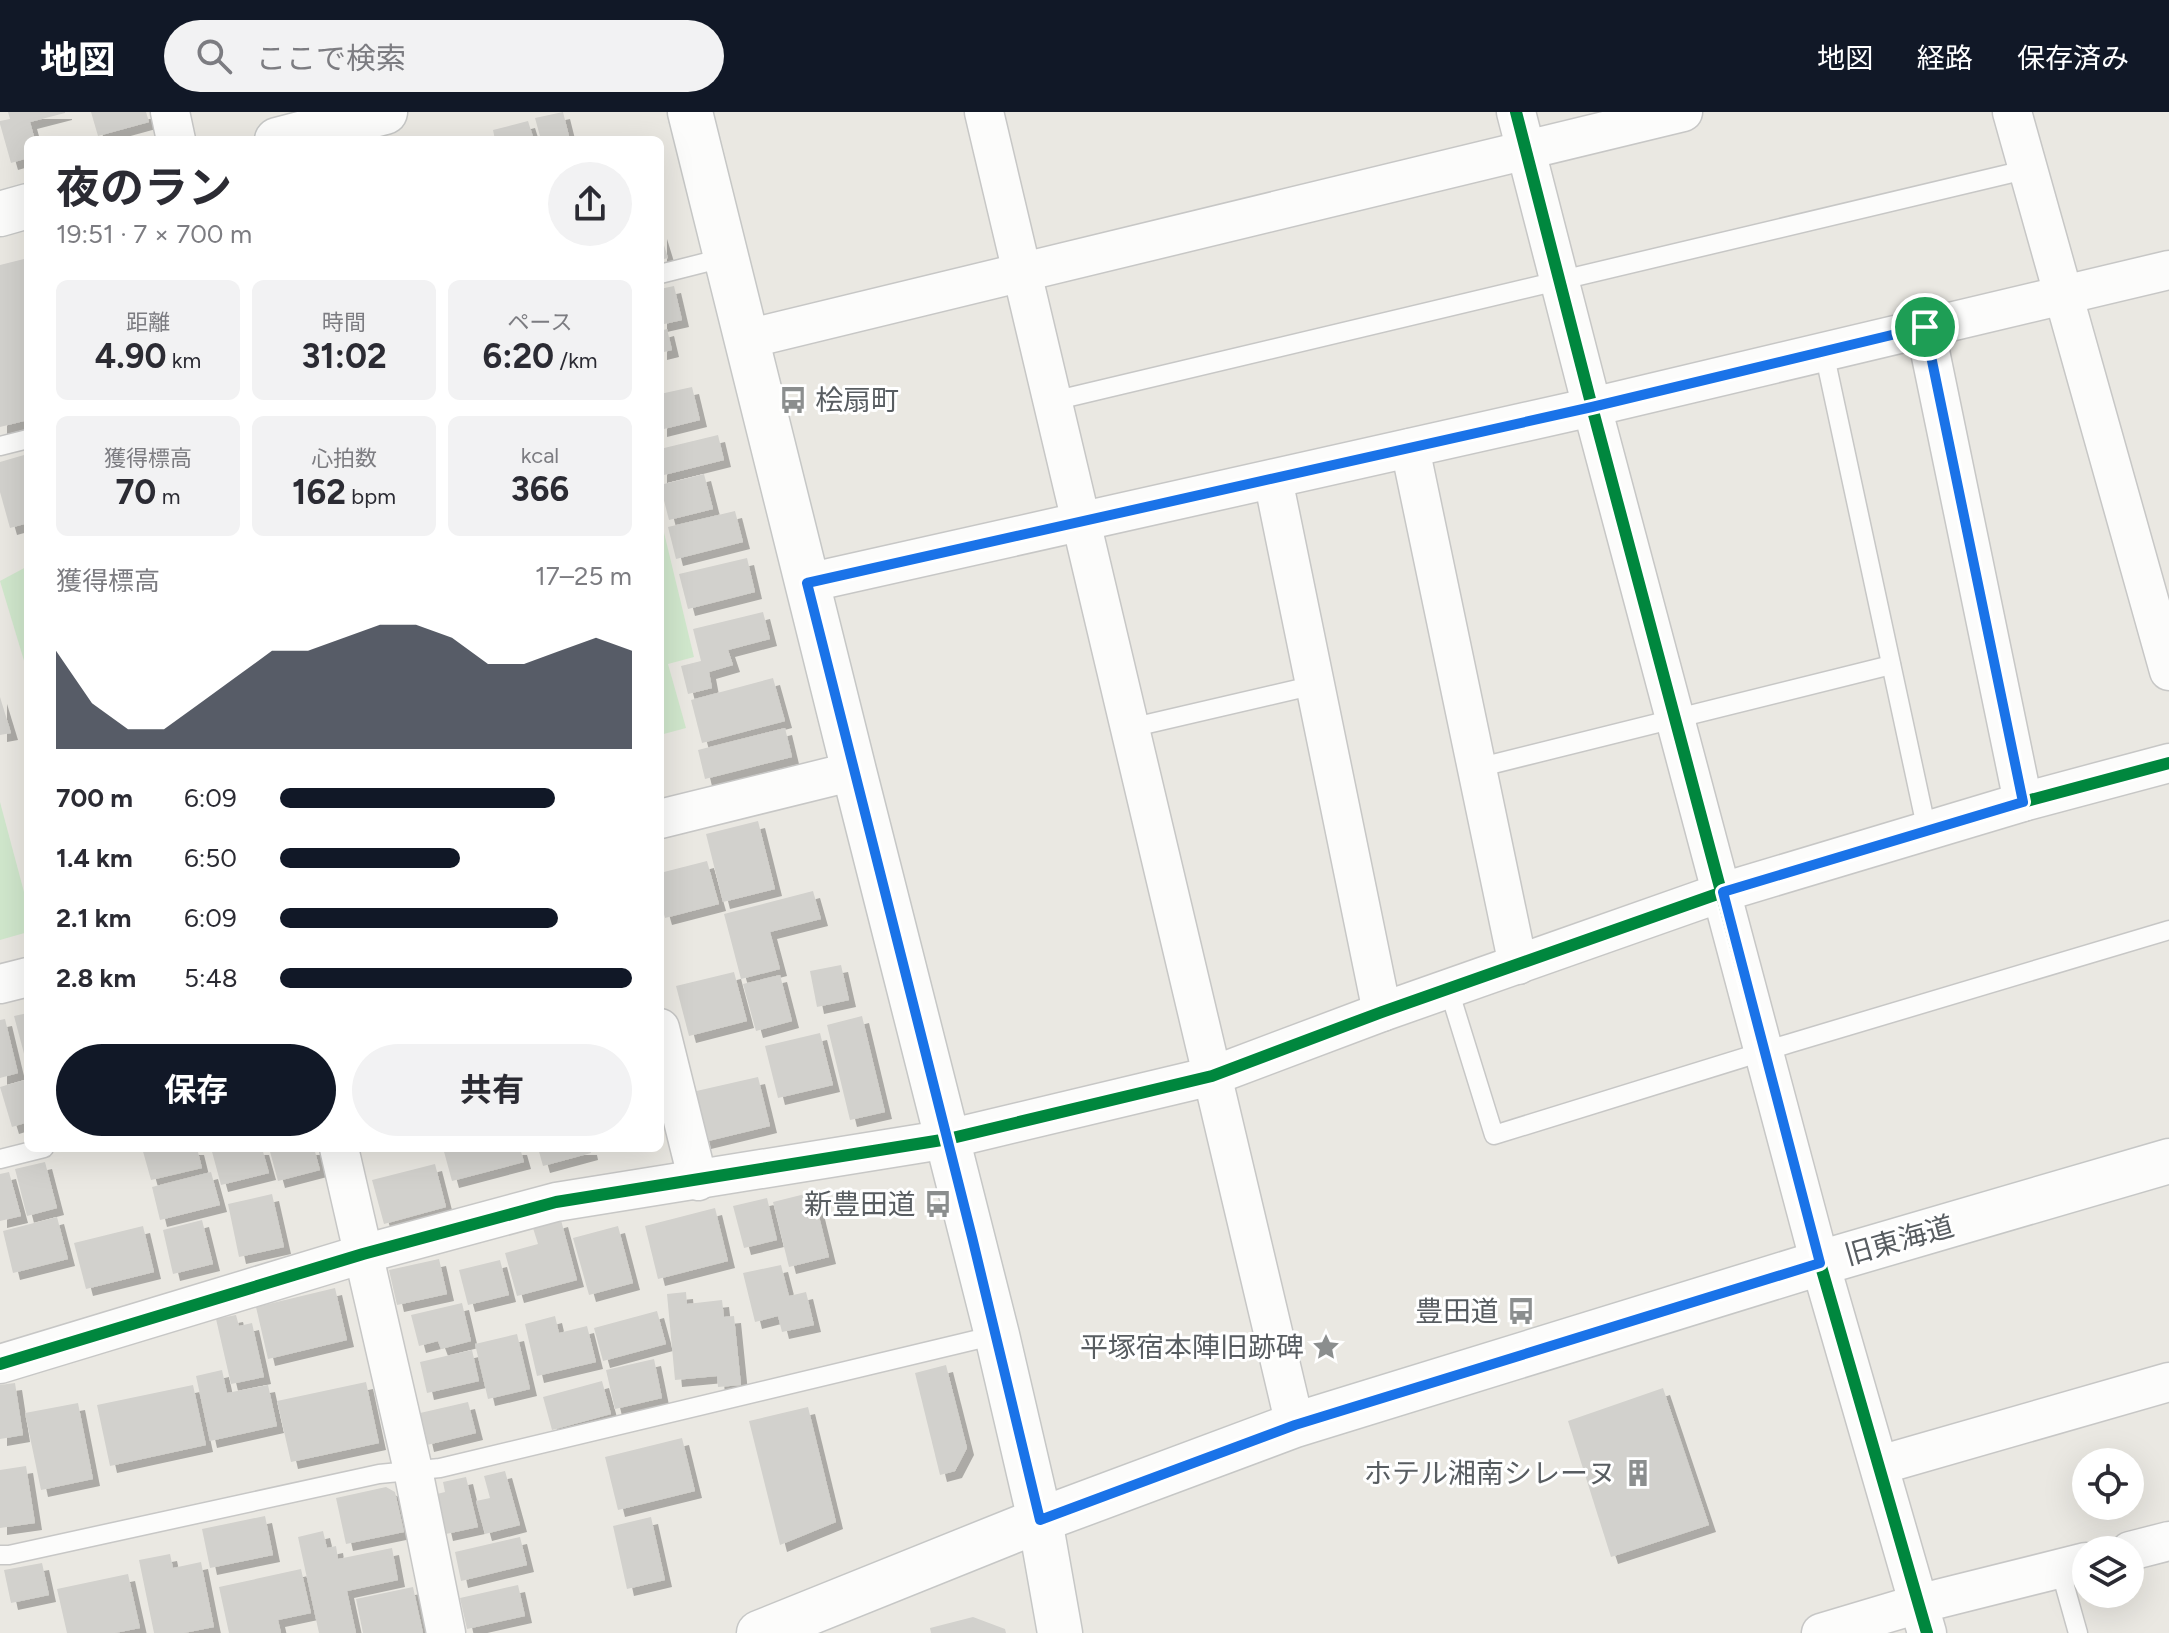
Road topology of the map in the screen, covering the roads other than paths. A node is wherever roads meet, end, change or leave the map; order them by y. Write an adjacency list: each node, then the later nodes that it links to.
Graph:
1 (170, 112): 8 (street)
2 (385, 112): 9 (street)
3 (690, 112): 14 (street)
4 (984, 112): 16 (street)
5 (1516, 112): 10 (street)
6 (1683, 112): 10 (street)
7 (2012, 112): 11 (street)
8 (175, 136)
9 (292, 136)
10 (1526, 150): 16 (street); 18 (street)
11 (2029, 169): 18 (lane); 19 (street)
12 (24, 207): 13 (street)
13 (0, 214)
14 (727, 257): 17 (lane); 21 (street)
15 (2169, 270): 19 (street)
16 (1022, 272): 21 (street); 23 (street)
17 (664, 273)
18 (1560, 280): 23 (lane); 24 (street)
19 (2064, 295): 20 (street); 32 (street)
20 (1925, 327): 22 (street); 39 (street)
21 (747, 339): 30 (street)
22 (1824, 352): 24 (street); 31 (lane)
23 (1053, 401): 29 (street)
24 (1592, 407): 27 (street); 34 (street)
25 (24, 440): 26 (lane)
26 (0, 446)
27 (1410, 448): 28 (street); 37 (street)
28 (1273, 479): 29 (street); 33 (street)
29 (1081, 521): 30 (street); 35 (street)
30 (807, 583): 38 (street)
31 (1891, 665): 34 (lane); 41 (lane)
32 (2169, 671)
33 (1315, 685): 35 (lane); 48 (street)
34 (1676, 718): 37 (lane); 42 (street)
35 (1130, 728): 51 (street)
36 (2169, 763): 39 (street)
37 (1477, 768): 44 (street)
38 (854, 771): 40 (street); 52 (street)
39 (2023, 802): 41 (street)
40 (664, 818)
41 (1927, 831): 42 (street)
42 (1723, 892): 44 (street); 50 (street)
43 (2169, 930): 50 (lane)
44 (1518, 965): 47 (street)
45 (24, 978): 46 (street)
46 (0, 984)
47 (1449, 990): 48 (street); 50 (lane)
48 (1382, 1012): 51 (street)
49 (664, 1044): 57 (street)
50 (1765, 1052): 59 (street)
51 (1212, 1076): 52 (street); 63 (street)
52 (948, 1139): 57 (street); 60 (street)
53 (28, 1152): 55 (lane)
54 (340, 1152): 58 (street)
55 (0, 1159)
56 (2169, 1161): 59 (street, 旧東海道)
57 (698, 1181): 58 (street)
58 (363, 1254): 61 (street); 65 (street)
59 (1820, 1263): 63 (street, 旧東海道); 64 (street)
60 (997, 1335): 65 (lane); 66 (street)
61 (0, 1364)
62 (2169, 1382): 64 (street)
63 (1295, 1425): 66 (street, 旧東海道)
64 (1880, 1465): 72 (street)
65 (413, 1470): 69 (lane); 73 (street)
66 (1040, 1520): 74 (street, 旧東海道); 75 (street)
67 (2169, 1541): 68 (street)
68 (2144, 1547)
69 (0, 1555)
70 (2072, 1566): 72 (street)
71 (2076, 1608): 77 (lane)
72 (1923, 1619): 76 (street)
73 (446, 1633)
74 (759, 1633)
75 (1060, 1633)
76 (1821, 1633)
77 (2078, 1633)

